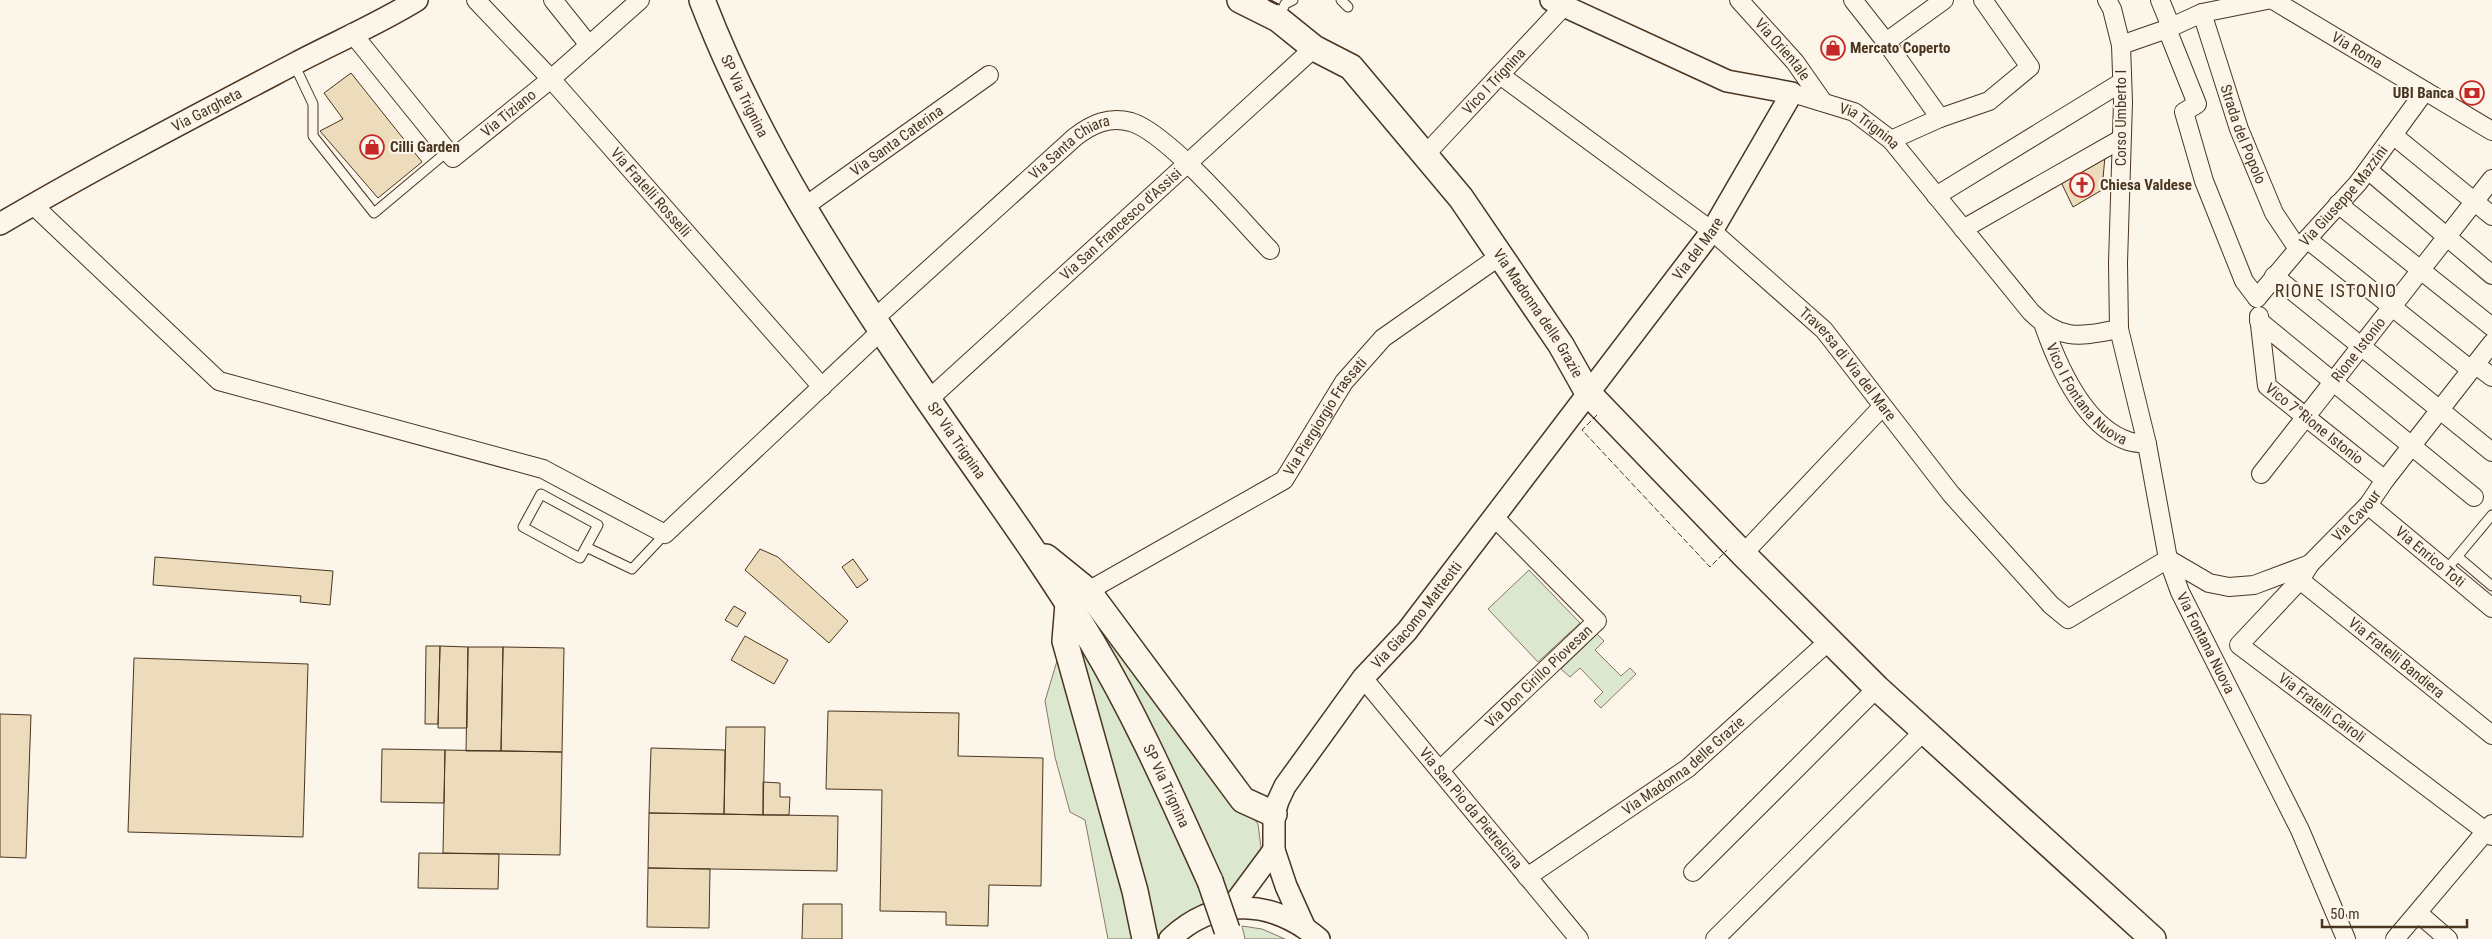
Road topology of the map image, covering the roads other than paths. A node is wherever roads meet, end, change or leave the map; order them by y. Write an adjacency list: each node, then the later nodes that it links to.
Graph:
1 (417, 0): 21 (street, Via Gargheta)
2 (476, 0): 29 (street, Via Fratelli Rosselli)
3 (553, 0): 23 (street)
4 (640, 0): 23 (street, Via Tiziano)
5 (702, 0): 48 (main road, SP Via Trignina)
6 (1240, 0): 17 (main road, Via Madonna delle Grazie)
7 (1341, 0): 18 (lane)
8 (1739, 0): 33 (street, Via Orientale)
9 (1853, 0): 22 (street)
10 (1944, 0): 22 (street)
11 (1983, 0): 34 (street)
12 (2107, 0): 24 (street, Corso Umberto I)
13 (2160, 0): 20 (street)
14 (2267, 0): 19 (street)
15 (2273, 0): 31 (street, Via Roma)
16 (1558, 3): 28 (street, Vico I Trignina); 32 (street, Via Trignina)
17 (1284, 6): 25 (main road, Via Madonna delle Grazie)
18 (1348, 7)
19 (2202, 13): 20 (street); 54 (street, Strada del Popolo)
20 (2169, 28): 24 (street); 60 (street)
21 (352, 33): 26 (street, Via Gargheta); 39 (street)
22 (1886, 42): 34 (street)
23 (589, 45): 29 (street, Via Tiziano)
24 (2121, 45): 30 (street, Corso Umberto I)
25 (1314, 48): 40 (main road, Via Madonna delle Grazie); 41 (street, Via San Francesco d'Assisi)
26 (294, 64): 39 (lane); 47 (street, Via Gargheta)
27 (989, 75): 48 (street, Via Santa Caterina)
28 (1500, 75): 40 (street, Vico I Trignina); 52 (street, Traversa di Via del Mare)
29 (551, 79): 39 (street, Via Tiziano); 72 (street, Via Fratelli Rosselli)
30 (2122, 82): 37 (street, Corso Umberto I); 44 (street)
31 (2425, 91): 35 (street, Via Roma); 36 (street, Via Giuseppe Mazzini)
32 (1792, 92): 33 (street, Via Trignina); 52 (street, Via del Mare)
33 (1823, 102): 38 (street, Via Trignina)
34 (1940, 118): 38 (street)
35 (2492, 131)
36 (2393, 135): 42 (street, Via Giuseppe Mazzini); 45 (street)
37 (2121, 139): 51 (street); 66 (street, Corso Umberto I)
38 (1891, 140): 44 (street, Via Trignina)
39 (448, 151)
40 (1425, 155): 56 (main road, Via Madonna delle Grazie)
41 (1188, 164): 55 (street, Via Santa Chiara); 63 (street, Via Santa Chiara); 74 (street, Via San Francesco d'Assisi)
42 (2368, 170): 46 (street, Via Giuseppe Mazzini); 53 (street)
43 (2492, 179): 45 (street, Rione Istonio)
44 (1936, 196): 51 (street, Via Trignina)
45 (2474, 202): 49 (street); 53 (street, Rione Istonio)
46 (2338, 204): 54 (street, Via Giuseppe Mazzini); 57 (street)
47 (33, 205): 50 (street, Via Gargheta); 87 (street)
48 (804, 207): 63 (main road, SP Via Trignina)
49 (2492, 216)
50 (0, 224)
51 (1964, 229): 64 (street, Via Trignina)
52 (1712, 231): 73 (street, Via del Mare); 75 (street, Traversa di Via del Mare)
53 (2447, 237): 57 (street, Rione Istonio); 58 (street)
54 (2302, 244): 59 (street, Via Giuseppe Mazzini); 61 (street, Strada del Popolo)
55 (1270, 250)
56 (1500, 256): 73 (main road, Via Madonna delle Grazie); 96 (street, Via Piergiorgio Frassati)
57 (2420, 271): 61 (street, Rione Istonio); 65 (street)
58 (2492, 275)
59 (2274, 276): 60 (street, Via Giuseppe Mazzini); 68 (street)
60 (2257, 298): 62 (street, Vico 7°Rione Istonio)
61 (2392, 307): 68 (street, Rione Istonio); 69 (street, Strada del Popolo)
62 (2259, 321): 71 (street); 77 (street, Vico 7°Rione Istonio)
63 (878, 324): 72 (street, Via Santa Chiara); 74 (main road, SP Via Trignina)
64 (2044, 326): 66 (street); 78 (street, Vico I Fontana Nuova)
65 (2492, 327)
66 (2120, 329): 78 (street, Via Fontana Nuova)
67 (2492, 343): 69 (street, Via Cavour)
68 (2361, 345): 71 (street, Rione Istonio); 76 (street)
69 (2474, 368): 70 (street, Strada del Popolo); 76 (street, Via Cavour)
70 (2492, 377)
71 (2333, 381): 77 (street, Rione Istonio); 79 (street)
72 (822, 387): 87 (street, Via Santa Chiara)
73 (1588, 392): 86 (street, Via Giacomo Matteotti); 89 (main road, Via Madonna delle Grazie)
74 (928, 400): 96 (main road, SP Via Trignina)
75 (1882, 407): 89 (street); 91 (street, Traversa di Via del Mare)
76 (2440, 410): 79 (street, Via Cavour); 80 (street)
77 (2305, 416): 81 (street, Rione Istonio); 82 (street, Vico 7°Rione Istonio)
78 (2147, 444): 91 (street, Via Fontana Nuova)
79 (2411, 447): 82 (street, Via Cavour); 83 (street)
80 (2492, 452)
81 (2261, 474)
82 (2385, 480): 84 (street, Via Cavour)
83 (2474, 497)
84 (2368, 505): 92 (street, Via Cavour); 93 (street, Via Enrico Toti)
85 (2492, 515): 90 (lane)
86 (1494, 517): 99 (street, Via Giacomo Matteotti); 103 (street, Via Don Cirillo Piovesan)
87 (665, 534): 88 (lane)
88 (586, 547): 88 (lane)
89 (1743, 554): 98 (main road, Via Madonna delle Grazie)
90 (2458, 557): 93 (lane); 95 (lane)
91 (2168, 559): 92 (street, Via Cavour); 117 (street, Via Fontana Nuova)
92 (2310, 564): 94 (street, Via Fratelli Cairoli)
93 (2446, 570): 97 (street, Via Enrico Toti)
94 (2300, 580): 102 (street, Via Fratelli Bandiera); 105 (street, Via Fratelli Cairoli)
95 (2492, 586)
96 (1078, 598): 104 (main road); 110 (main road, SP Via Trignina, bridge); 112 (main road)
97 (2492, 608)
98 (1830, 640): 100 (main road, Via Madonna delle Grazie); 108 (street, Via Madonna delle Grazie)
99 (1363, 678): 103 (street, Via San Pio da Pietrelcina); 104 (street, Via Giacomo Matteotti)
100 (1877, 688): 101 (main road, Via Madonna delle Grazie); 107 (street)
101 (1924, 731): 115 (street); 116 (main road, Via Madonna delle Grazie)
102 (2492, 735)
103 (1440, 770): 108 (street, Via San Pio da Pietrelcina)
104 (1274, 814): 106 (street, Via Giacomo Matteotti)
105 (2490, 830): 109 (street)
106 (1274, 850): 110 (street); 111 (street, Via Giacomo Matteotti)
107 (1693, 872)
108 (1527, 877): 114 (street, Via San Pio da Pietrelcina)
109 (2418, 913): 118 (street); 119 (street)
110 (1229, 926): 111 (street); 113 (street)
111 (1311, 933)
112 (1145, 939)
113 (1170, 939)
114 (1579, 939)
115 (1714, 939)
116 (2153, 939)
117 (2346, 939)
118 (2395, 939)
119 (2448, 939)

